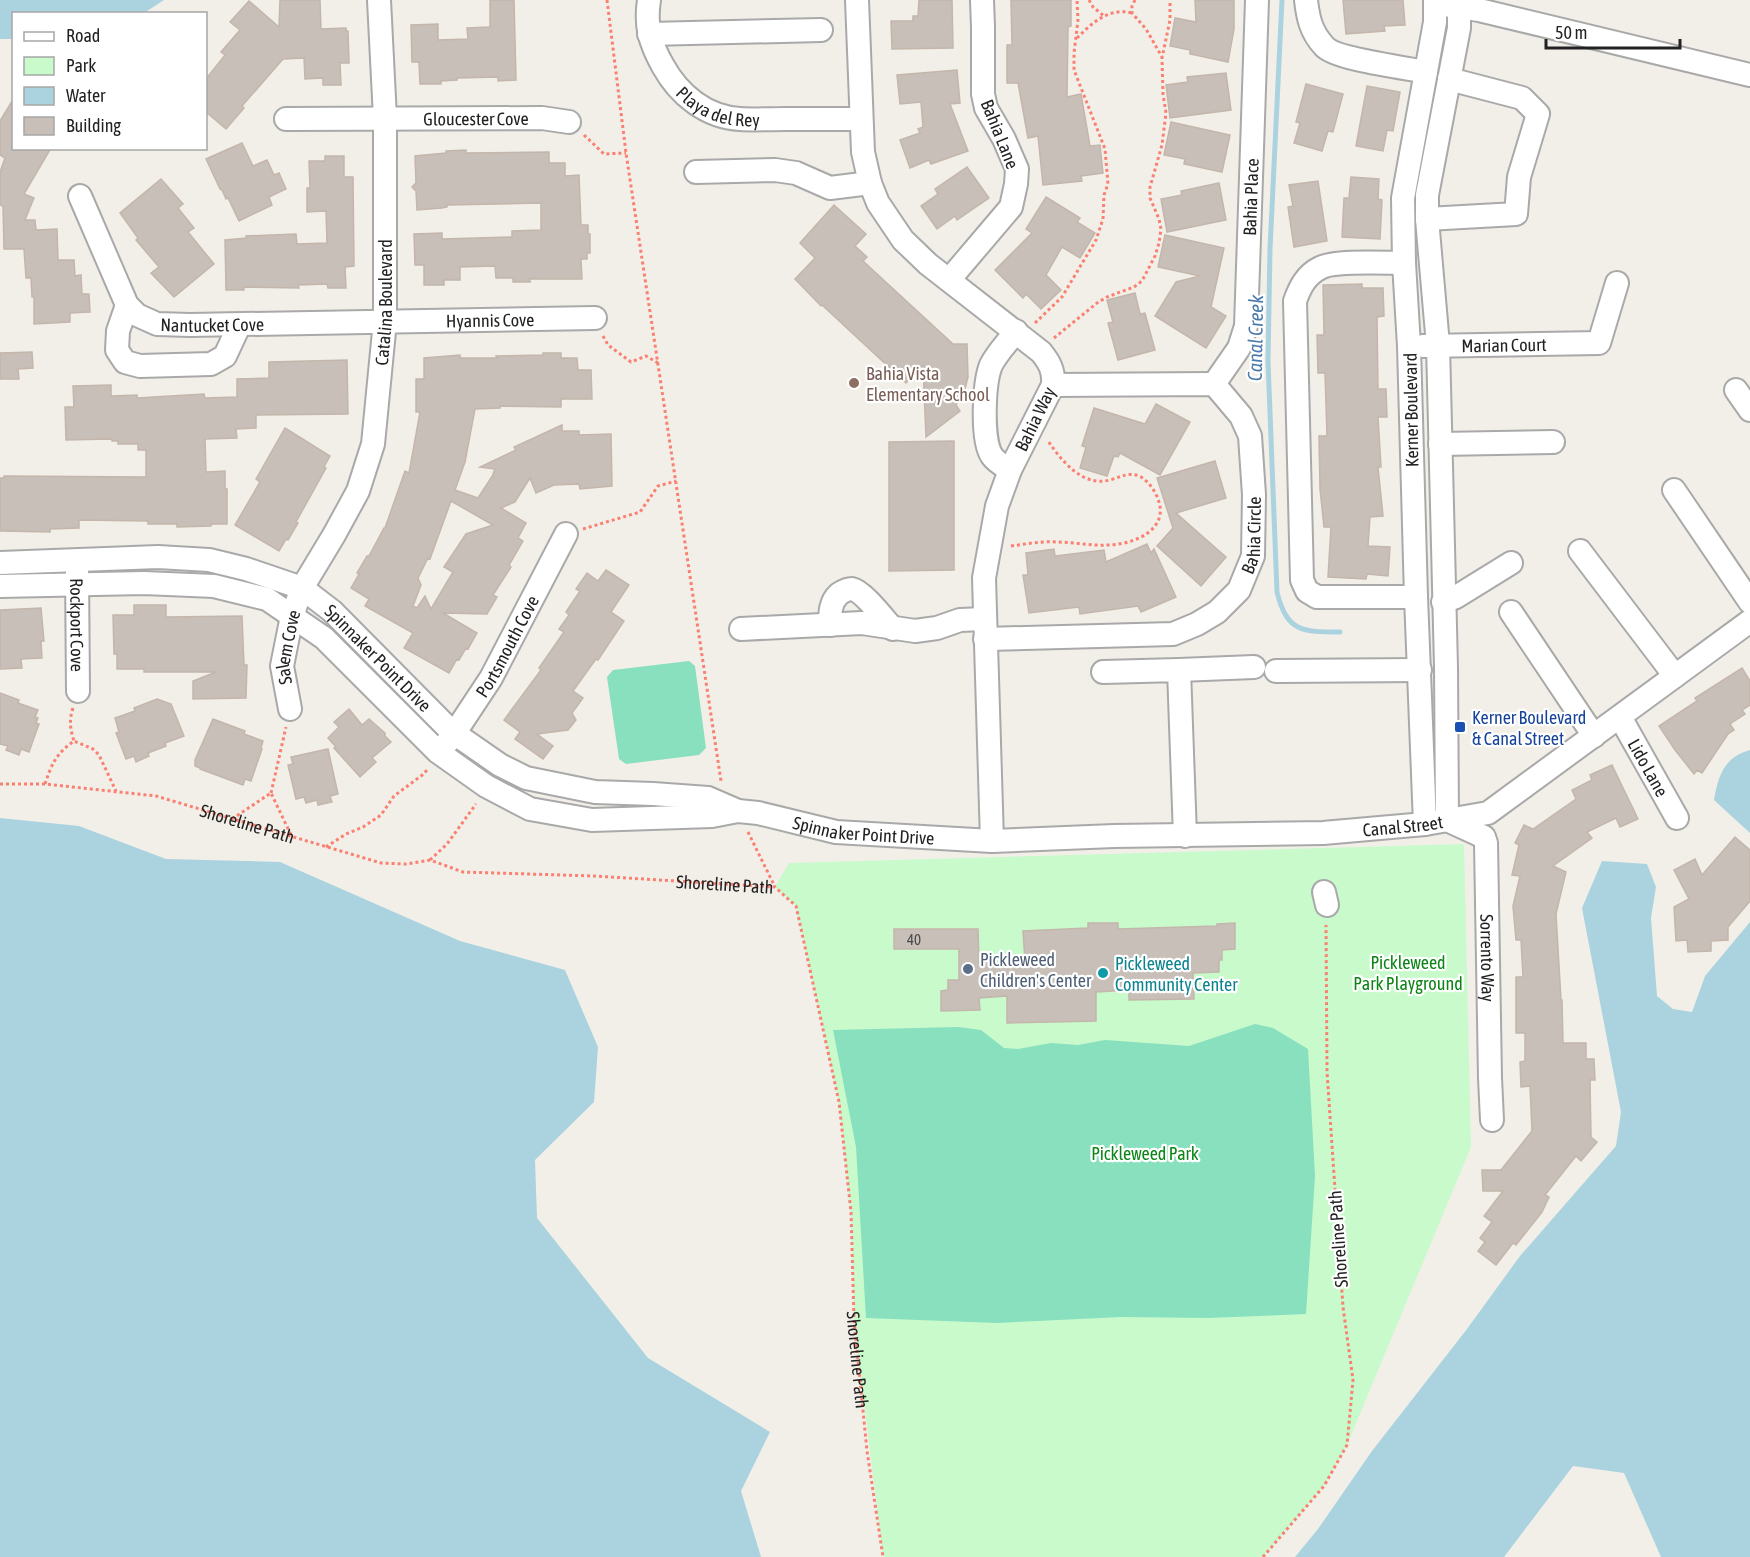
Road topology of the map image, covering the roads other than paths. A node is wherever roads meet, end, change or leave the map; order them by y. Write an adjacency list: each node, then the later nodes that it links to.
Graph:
1 (379, 0): 14 (street, Catalina Boulevard)
2 (649, 0): 10 (street, Playa del Rey)
3 (857, 0): 16 (street, Bahia Way)
4 (982, 0): 23 (street, Bahia Lane)
5 (1257, 0): 32 (street, Bahia Place)
6 (1306, 0): 11 (street)
7 (1435, 1): 8 (street); 11 (street, Kerner Boulevard)
8 (1459, 4): 12 (street); 13 (street, Kerner Boulevard)
9 (821, 30): 10 (street)
10 (650, 34): 16 (street, Playa del Rey)
11 (1426, 72): 22 (street, Kerner Boulevard)
12 (1750, 75)
13 (1449, 79): 21 (street, Kerner Boulevard); 21 (street)
14 (385, 118): 15 (street, Gloucester Cove); 17 (street, Gloucester Cove); 27 (street, Catalina Boulevard)
15 (286, 119)
16 (860, 119): 19 (street, Bahia Way)
17 (569, 122)
18 (696, 172): 19 (street)
19 (870, 183): 23 (street, Bahia Way)
20 (80, 196): 25 (street)
21 (1427, 219): 30 (street, Kerner Boulevard)
22 (1404, 263): 31 (street, Kerner Boulevard); 48 (street)
23 (949, 280): 29 (street, Bahia Way)
24 (1617, 283): 30 (street, Marian Court)
25 (127, 305): 28 (street, Nantucket Cove); 28 (street)
26 (595, 318): 27 (street, Hyannis Cove)
27 (385, 321): 28 (street, Nantucket Cove); 47 (street, Catalina Boulevard)
28 (239, 326)
29 (1019, 334): 33 (street, Bahia Way); 38 (street)
30 (1438, 345): 31 (street, Marian Court); 37 (street, Kerner Boulevard)
31 (1409, 346): 48 (street, Kerner Boulevard)
32 (1214, 384): 33 (street); 57 (street, Bahia Circle)
33 (1053, 385): 38 (street, Bahia Way)
34 (1736, 390): 35 (street)
35 (1750, 410)
36 (1552, 442): 37 (street)
37 (1440, 444): 49 (street, Kerner Boulevard)
38 (1010, 470): 57 (street, Bahia Way)
39 (1674, 490): 50 (street)
40 (566, 534): 67 (street, Portsmouth Cove)
41 (1580, 551): 63 (street)
42 (77, 560): 44 (street, Spinnaker Point Drive); 45 (street, Rockport Cove); 47 (street, Spinnaker Point Drive)
43 (1511, 562): 49 (street)
44 (0, 563)
45 (77, 585): 46 (street, Spinnaker Point Drive); 52 (street, Spinnaker Point Drive); 64 (street, Rockport Cove)
46 (0, 586)
47 (302, 588): 52 (street, Salem Cove); 67 (street, Spinnaker Point Drive)
48 (1416, 597): 60 (street, Kerner Boulevard)
49 (1443, 602): 72 (street, Kerner Boulevard)
50 (1750, 602)
51 (1511, 612): 68 (street)
52 (292, 616): 65 (street, Salem Cove); 69 (street, Spinnaker Point Drive)
53 (1750, 621): 63 (street, Canal Street)
54 (830, 625): 55 (street, Bahia Circle); 56 (street, Bahia Circle); 56 (street)
55 (741, 629)
56 (893, 629): 57 (street, Bahia Circle)
57 (984, 629): 74 (street, Bahia Way)
58 (1254, 667): 59 (street)
59 (1179, 670): 62 (street); 73 (street)
60 (1420, 670): 61 (street); 72 (street, Kerner Boulevard)
61 (1276, 671)
62 (1103, 672)
63 (1675, 676): 66 (street, Canal Street)
64 (78, 691)
65 (290, 709)
66 (1620, 717): 68 (street, Canal Street); 71 (street, Lido Lane)
67 (454, 733): 69 (street, Portsmouth Cove); 70 (street, Spinnaker Point Drive)
68 (1594, 736): 72 (street, Canal Street)
69 (438, 752): 70 (street, Spinnaker Point Drive)
70 (738, 811): 74 (street, Spinnaker Point Drive)
71 (1677, 818)
72 (1436, 822): 73 (street, Canal Street); 75 (street, Sorrento Way)
73 (1185, 836): 74 (street, Canal Street)
74 (992, 841)
75 (1492, 1120)

